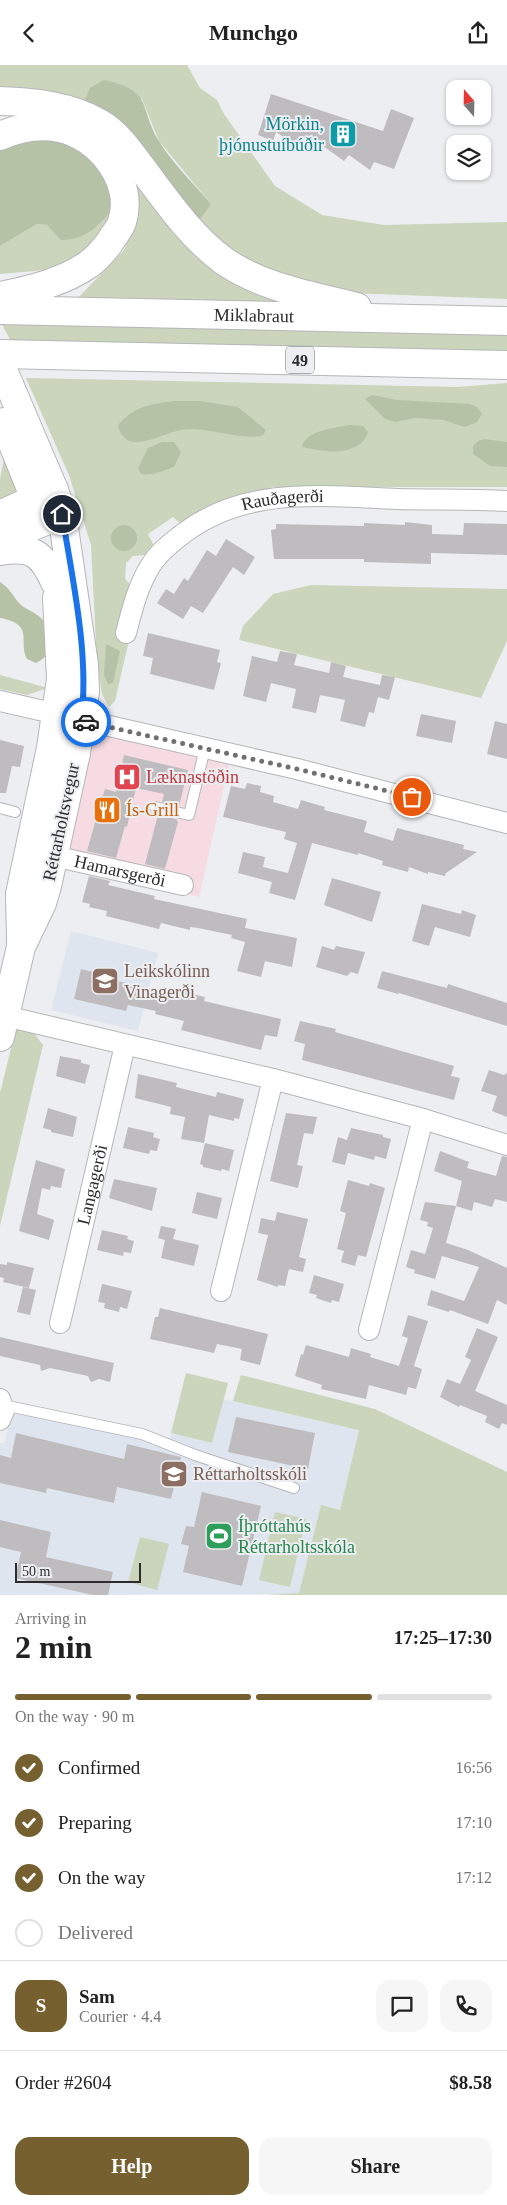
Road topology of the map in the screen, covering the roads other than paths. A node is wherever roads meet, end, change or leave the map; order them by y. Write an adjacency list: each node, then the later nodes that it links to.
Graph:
1 (0, 101): 2 (main road)
2 (48, 105): 3 (main road); 6 (main road)
3 (0, 131): 4 (main road)
4 (0, 296)
5 (0, 310): 6 (main road, Miklabraut)
6 (402, 319): 7 (main road, Miklabraut)
7 (507, 321)
8 (0, 354): 10 (main road, 49)
9 (0, 363): 11 (main road)
10 (507, 365)
11 (8, 407): 13 (main road)
12 (507, 501): 18 (street, Rauðagerði)
13 (49, 505): 14 (main road); 15 (main road); 17 (main road, Réttarholtsvegur); 20 (main road, Réttarholtsvegur)
14 (0, 515)
15 (0, 540)
16 (0, 551): 17 (main road)
17 (56, 582): 20 (main road, Réttarholtsvegur)
18 (126, 633)
19 (0, 701): 20 (street)
20 (69, 718): 21 (street); 26 (main road, Réttarholtsvegur)
21 (205, 748): 22 (lane); 25 (street)
22 (155, 807)
23 (0, 809): 24 (lane)
24 (15, 812)
25 (507, 823)
26 (41, 853): 27 (street, Hamarsgerði); 28 (main road, Réttarholtsvegur)
27 (183, 885)
28 (2, 1027): 29 (street)
29 (125, 1045): 30 (street); 34 (street, Langagerði)
30 (273, 1079): 31 (street); 33 (street)
31 (423, 1119): 32 (street); 35 (street)
32 (507, 1145)
33 (221, 1291)
34 (60, 1323)
35 (369, 1330)
36 (1, 1408): 37 (lane)
37 (294, 1488)

